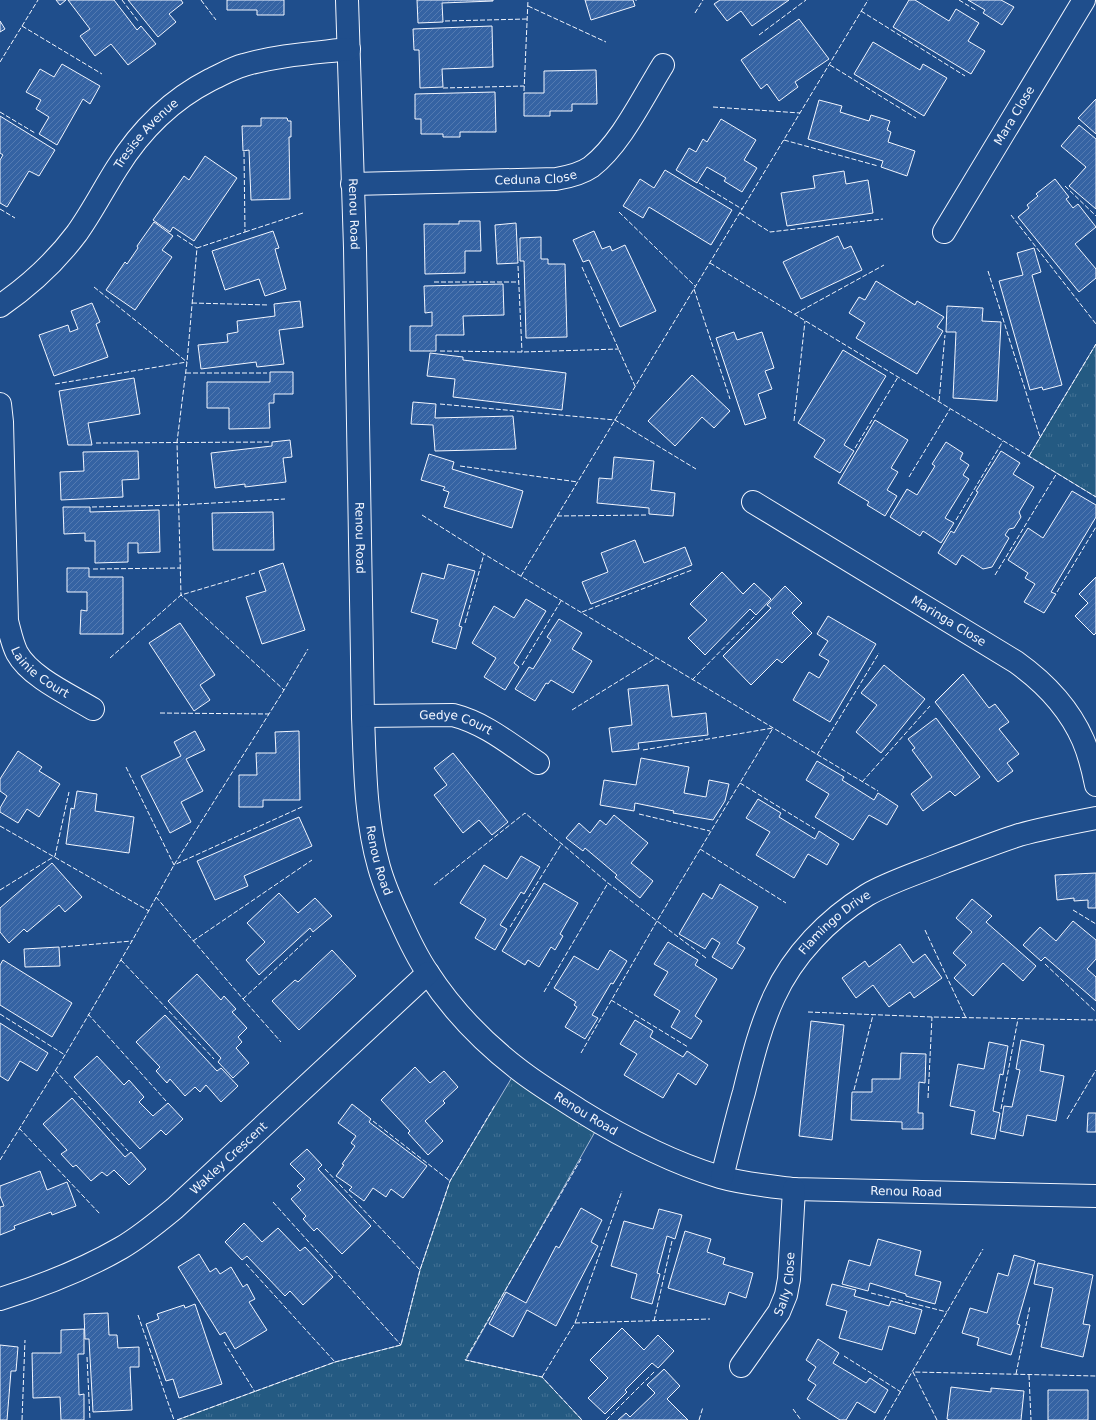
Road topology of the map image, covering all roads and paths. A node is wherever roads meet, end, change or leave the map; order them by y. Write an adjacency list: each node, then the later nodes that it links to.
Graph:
1 (348, 0): 3 (street, Renou Road)
2 (1084, 0): 6 (street, Mara Close)
3 (349, 49): 5 (street, Renou Road); 7 (street, Tresise Avenue)
4 (663, 65): 5 (street, Ceduna Close)
5 (352, 184): 11 (street, Renou Road)
6 (944, 232)
7 (0, 306)
8 (0, 404): 10 (street, Lainie Court)
9 (753, 502): 13 (street, Maringa Close)
10 (93, 709)
11 (363, 716): 12 (street, Gedye Court); 15 (street, Renou Road)
12 (538, 763)
13 (1096, 785)
14 (1096, 818): 16 (street, Flamingo Drive)
15 (428, 973): 16 (street, Renou Road); 19 (street, Wakley Crescent)
16 (722, 1177): 17 (street, Renou Road)
17 (794, 1189): 18 (street, Renou Road); 20 (street, Sally Close)
18 (1096, 1196)
19 (0, 1299)
20 (741, 1366)

